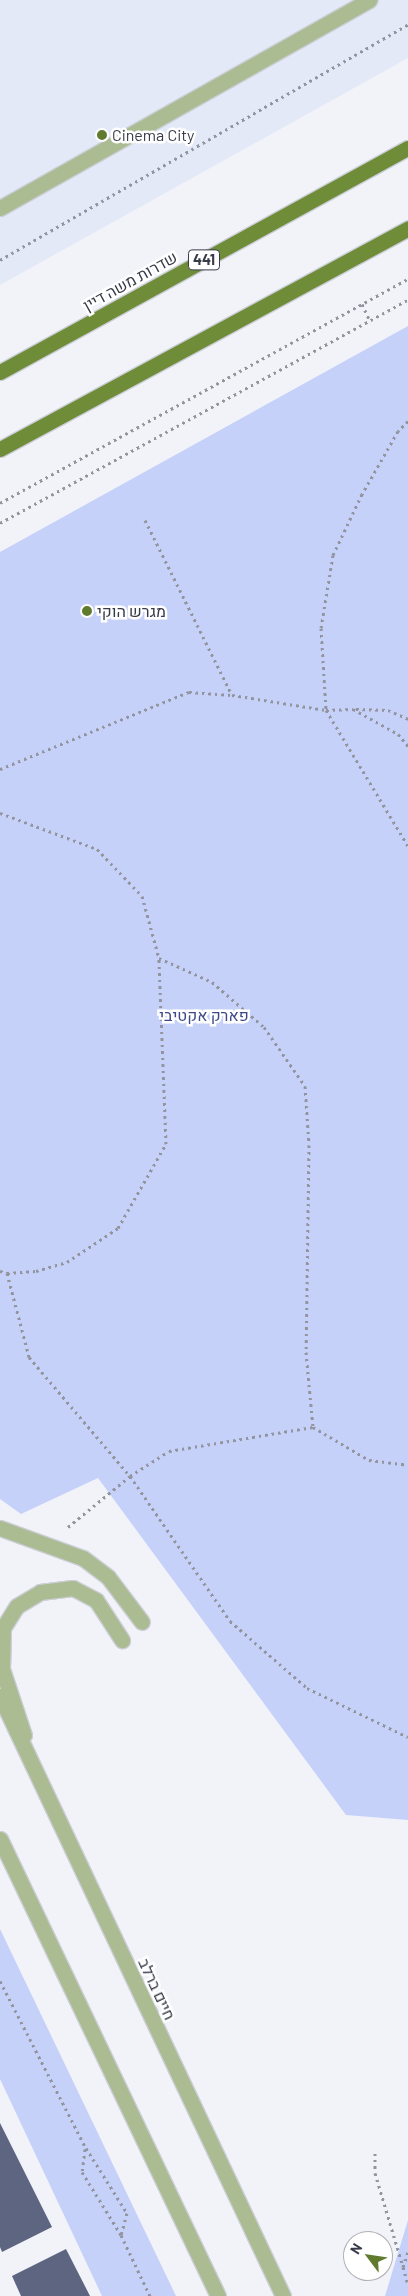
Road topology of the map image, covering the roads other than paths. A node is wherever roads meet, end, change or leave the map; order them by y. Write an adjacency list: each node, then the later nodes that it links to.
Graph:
1 (369, 0): 3 (street)
2 (408, 148): 5 (main road, שדרות משה דיין / 441)
3 (0, 208)
4 (408, 228): 6 (main road)
5 (0, 372)
6 (0, 449)
7 (0, 1528): 8 (street)
8 (142, 1622)
9 (122, 1640): 11 (street)
10 (0, 1696): 11 (street, חיים ברלב)
11 (38, 1776): 14 (street, חיים ברלב)
12 (0, 1838): 13 (street)
13 (218, 2296)
14 (283, 2296)

